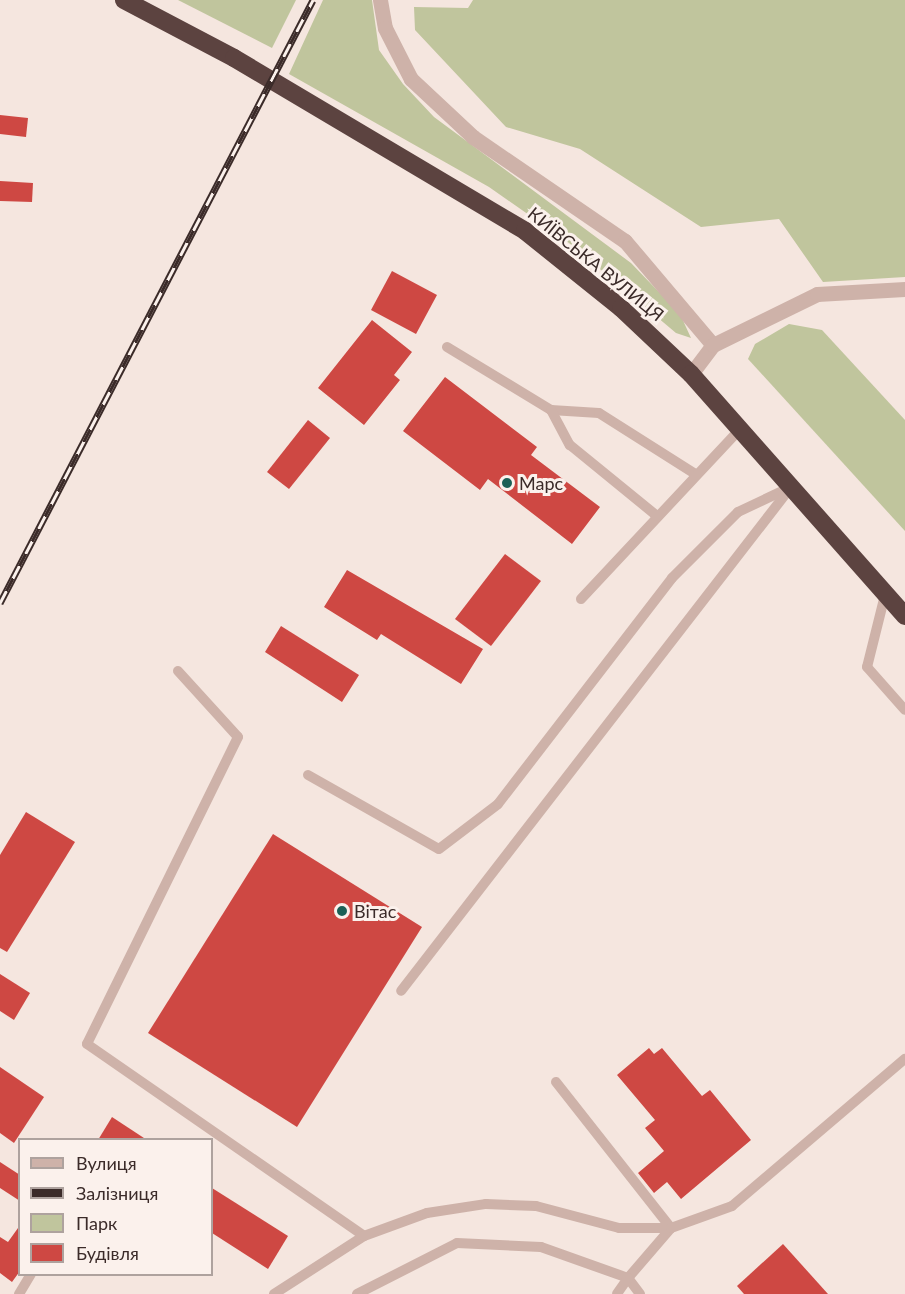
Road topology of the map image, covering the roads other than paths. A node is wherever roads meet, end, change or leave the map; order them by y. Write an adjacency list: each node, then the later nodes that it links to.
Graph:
1 (124, 0): 6 (highway, КИЇВСЬКА ВУЛИЦЯ)
2 (380, 0): 4 (street)
3 (905, 289): 4 (street)
4 (713, 345): 6 (street)
5 (447, 347): 7 (lane)
6 (691, 374): 8 (highway, КИЇВСЬКА ВУЛИЦЯ)
7 (551, 410): 9 (lane); 11 (lane)
8 (740, 429): 9 (lane); 10 (highway, КИЇВСЬКА ВУЛИЦЯ)
9 (695, 474): 11 (lane)
10 (791, 487): 12 (highway, КИЇВСЬКА ВУЛИЦЯ); 17 (lane); 18 (lane)
11 (657, 516): 13 (lane)
12 (885, 594): 14 (highway, КИЇВСЬКА ВУЛИЦЯ); 16 (lane)
13 (581, 599)
14 (905, 616)
15 (178, 671): 22 (lane)
16 (905, 710)
17 (308, 775)
18 (401, 991)
19 (905, 1059): 21 (lane)
20 (556, 1082): 21 (lane)
21 (671, 1228): 22 (lane); 24 (lane)
22 (364, 1236): 26 (lane)
23 (30, 1276): 25 (lane)
24 (628, 1278): 27 (lane); 28 (lane); 29 (lane)
25 (19, 1294)
26 (274, 1294)
27 (357, 1294)
28 (617, 1294)
29 (640, 1294)

